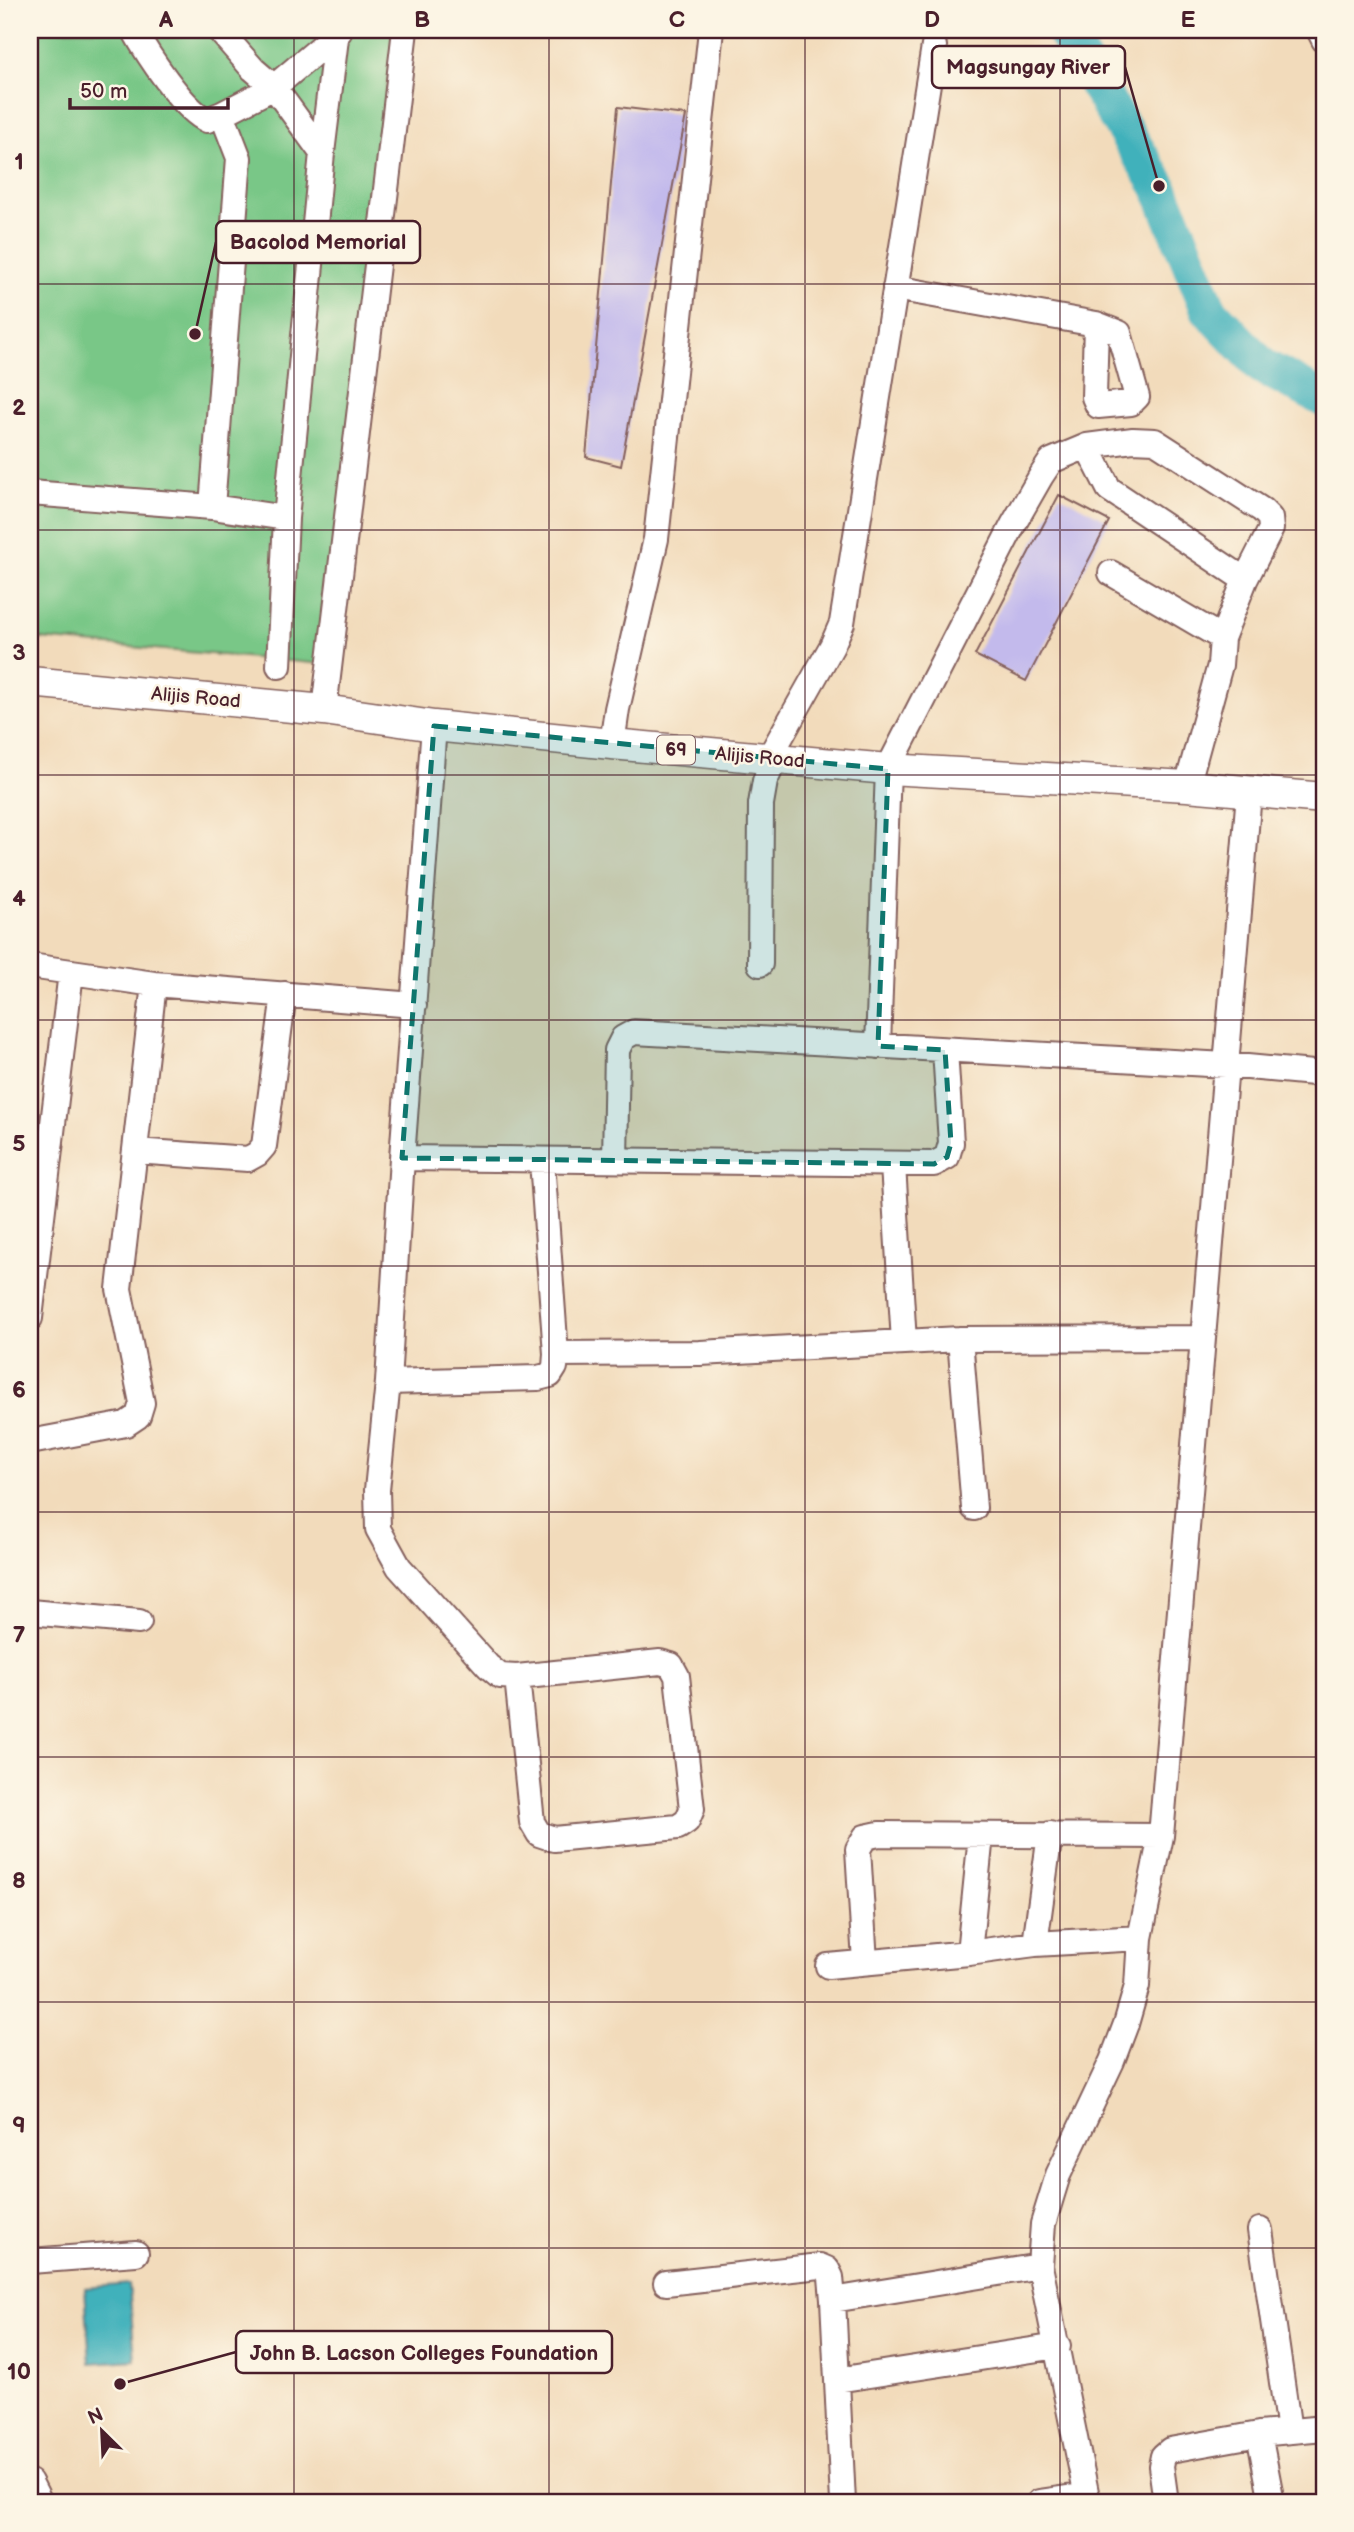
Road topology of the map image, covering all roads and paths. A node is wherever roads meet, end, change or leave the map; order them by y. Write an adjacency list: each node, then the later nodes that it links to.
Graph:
1 (134, 30): 10 (street)
2 (219, 30): 9 (street)
3 (405, 30): 23 (street)
4 (711, 30): 25 (street)
5 (1319, 30): 7 (street)
6 (338, 31): 9 (street); 11 (street)
7 (1324, 40)
8 (933, 46): 12 (street)
9 (274, 87): 10 (street); 11 (street)
10 (222, 114): 16 (street)
11 (322, 153): 17 (street)
12 (895, 288): 13 (street); 26 (street)
13 (1096, 324)
14 (1087, 446): 19 (street); 19 (street); 27 (street)
15 (30, 493): 16 (street)
16 (212, 507): 17 (street)
17 (286, 518): 21 (street)
18 (1111, 573): 20 (street)
19 (1245, 580): 20 (street)
20 (1222, 638): 28 (street)
21 (279, 666)
22 (30, 682): 23 (main road, Alijis Road / 69)
23 (324, 710): 24 (main road, Alijis Road / 69)
24 (434, 726): 25 (main road, Alijis Road / 69); 36 (street)
25 (612, 744): 26 (main road, Alijis Road / 69)
26 (772, 759): 27 (main road, Alijis Road / 69); 31 (street)
27 (888, 769): 28 (main road, Alijis Road / 69); 37 (street)
28 (1187, 786): 29 (main road, Alijis Road / 69)
29 (1249, 793): 30 (main road, Alijis Road / 69); 39 (street)
30 (1324, 798)
31 (760, 964)
32 (30, 966): 33 (street)
33 (71, 972): 34 (street); 46 (street)
34 (154, 984): 35 (street); 41 (street)
35 (284, 994): 36 (street); 41 (street)
36 (414, 1005): 42 (street)
37 (878, 1046): 38 (street); 43 (street)
38 (945, 1050): 39 (street); 45 (street)
39 (1226, 1065): 40 (street); 47 (street)
40 (1324, 1074)
41 (135, 1152): 52 (street)
42 (402, 1158): 44 (street); 51 (street)
43 (615, 1160): 44 (street); 45 (street)
44 (542, 1161): 50 (street)
45 (893, 1165): 49 (street)
46 (30, 1318)
47 (1203, 1338): 48 (street); 59 (street)
48 (960, 1339): 49 (street); 53 (street)
49 (904, 1342): 50 (street)
50 (556, 1354): 51 (street)
51 (388, 1382): 56 (street)
52 (30, 1442)
53 (974, 1508)
54 (30, 1612): 55 (street)
55 (139, 1622)
56 (517, 1677): 56 (street)
57 (1050, 1834): 58 (street); 59 (street); 61 (street)
58 (981, 1835): 62 (street); 63 (street)
59 (1161, 1836): 60 (street)
60 (1140, 1938): 61 (street); 68 (street)
61 (1035, 1944): 62 (street)
62 (969, 1953): 63 (street)
63 (865, 1962): 64 (street)
64 (828, 1966)
65 (1260, 2230): 74 (street)
66 (136, 2253): 67 (street)
67 (30, 2261)
68 (1040, 2266): 70 (street); 71 (street)
69 (666, 2283): 70 (street)
70 (833, 2300): 72 (street)
71 (1058, 2346): 72 (street); 77 (street)
72 (837, 2380): 79 (street)
73 (1324, 2428): 74 (street)
74 (1289, 2431): 75 (street)
75 (1259, 2434): 81 (street); 82 (street)
76 (30, 2482): 78 (street)
77 (1088, 2499): 80 (street)
78 (40, 2502)
79 (843, 2502)
80 (1039, 2502)
81 (1166, 2502)
82 (1272, 2502)

